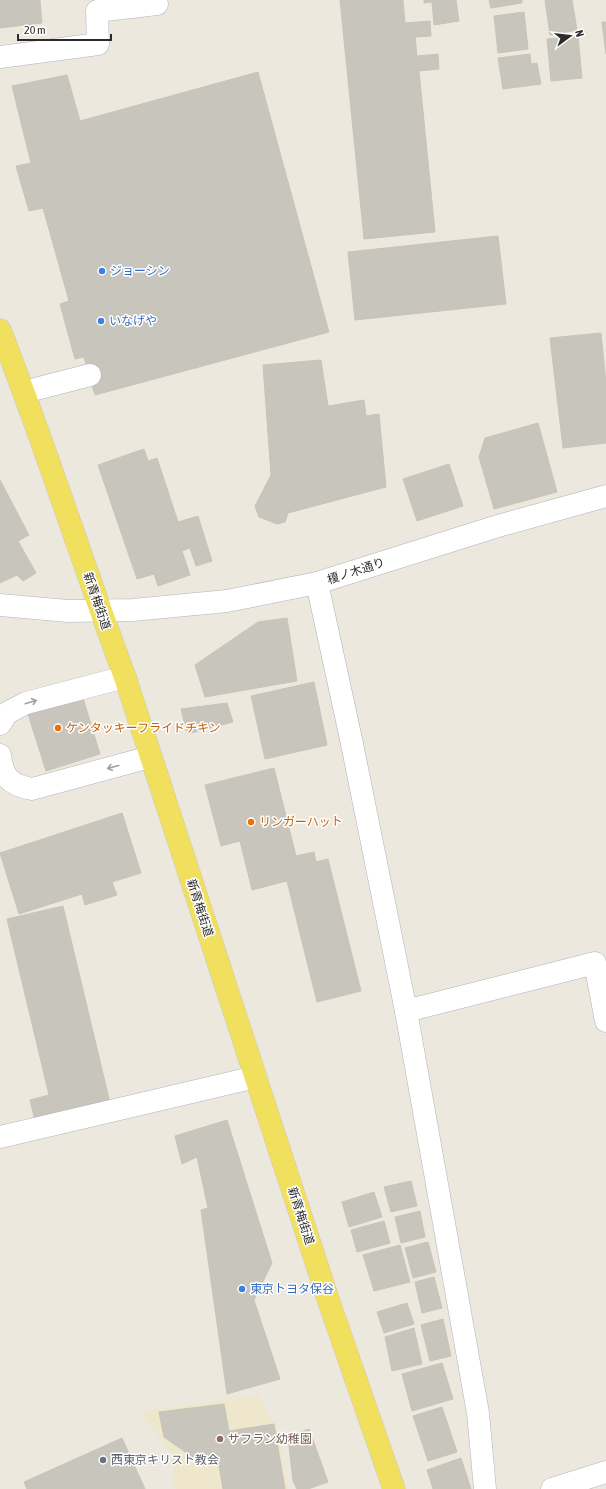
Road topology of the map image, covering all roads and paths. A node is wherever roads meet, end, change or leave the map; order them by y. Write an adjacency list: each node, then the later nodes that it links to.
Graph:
1 (157, 4): 2 (street)
2 (0, 58)
3 (0, 330): 5 (main road, 新青梅街道)
4 (90, 375): 5 (street)
5 (24, 392): 9 (main road, 新青梅街道)
6 (606, 496): 7 (street, 榎ノ木通り)
7 (317, 583): 9 (street, 榎ノ木通り); 14 (street)
8 (0, 605): 9 (street, 榎ノ木通り)
9 (99, 610): 10 (main road, 新青梅街道)
10 (125, 677): 11 (street, one-way to 10); 13 (main road, 新青梅街道)
11 (0, 724)
12 (0, 755): 13 (street, one-way to 12)
13 (150, 757): 16 (main road, 新青梅街道)
14 (406, 1011): 15 (street); 20 (street)
15 (606, 1021)
16 (256, 1077): 17 (street); 19 (main road, 新青梅街道)
17 (0, 1137)
18 (606, 1472): 21 (street)
19 (394, 1489)
20 (485, 1489)
21 (552, 1489)

